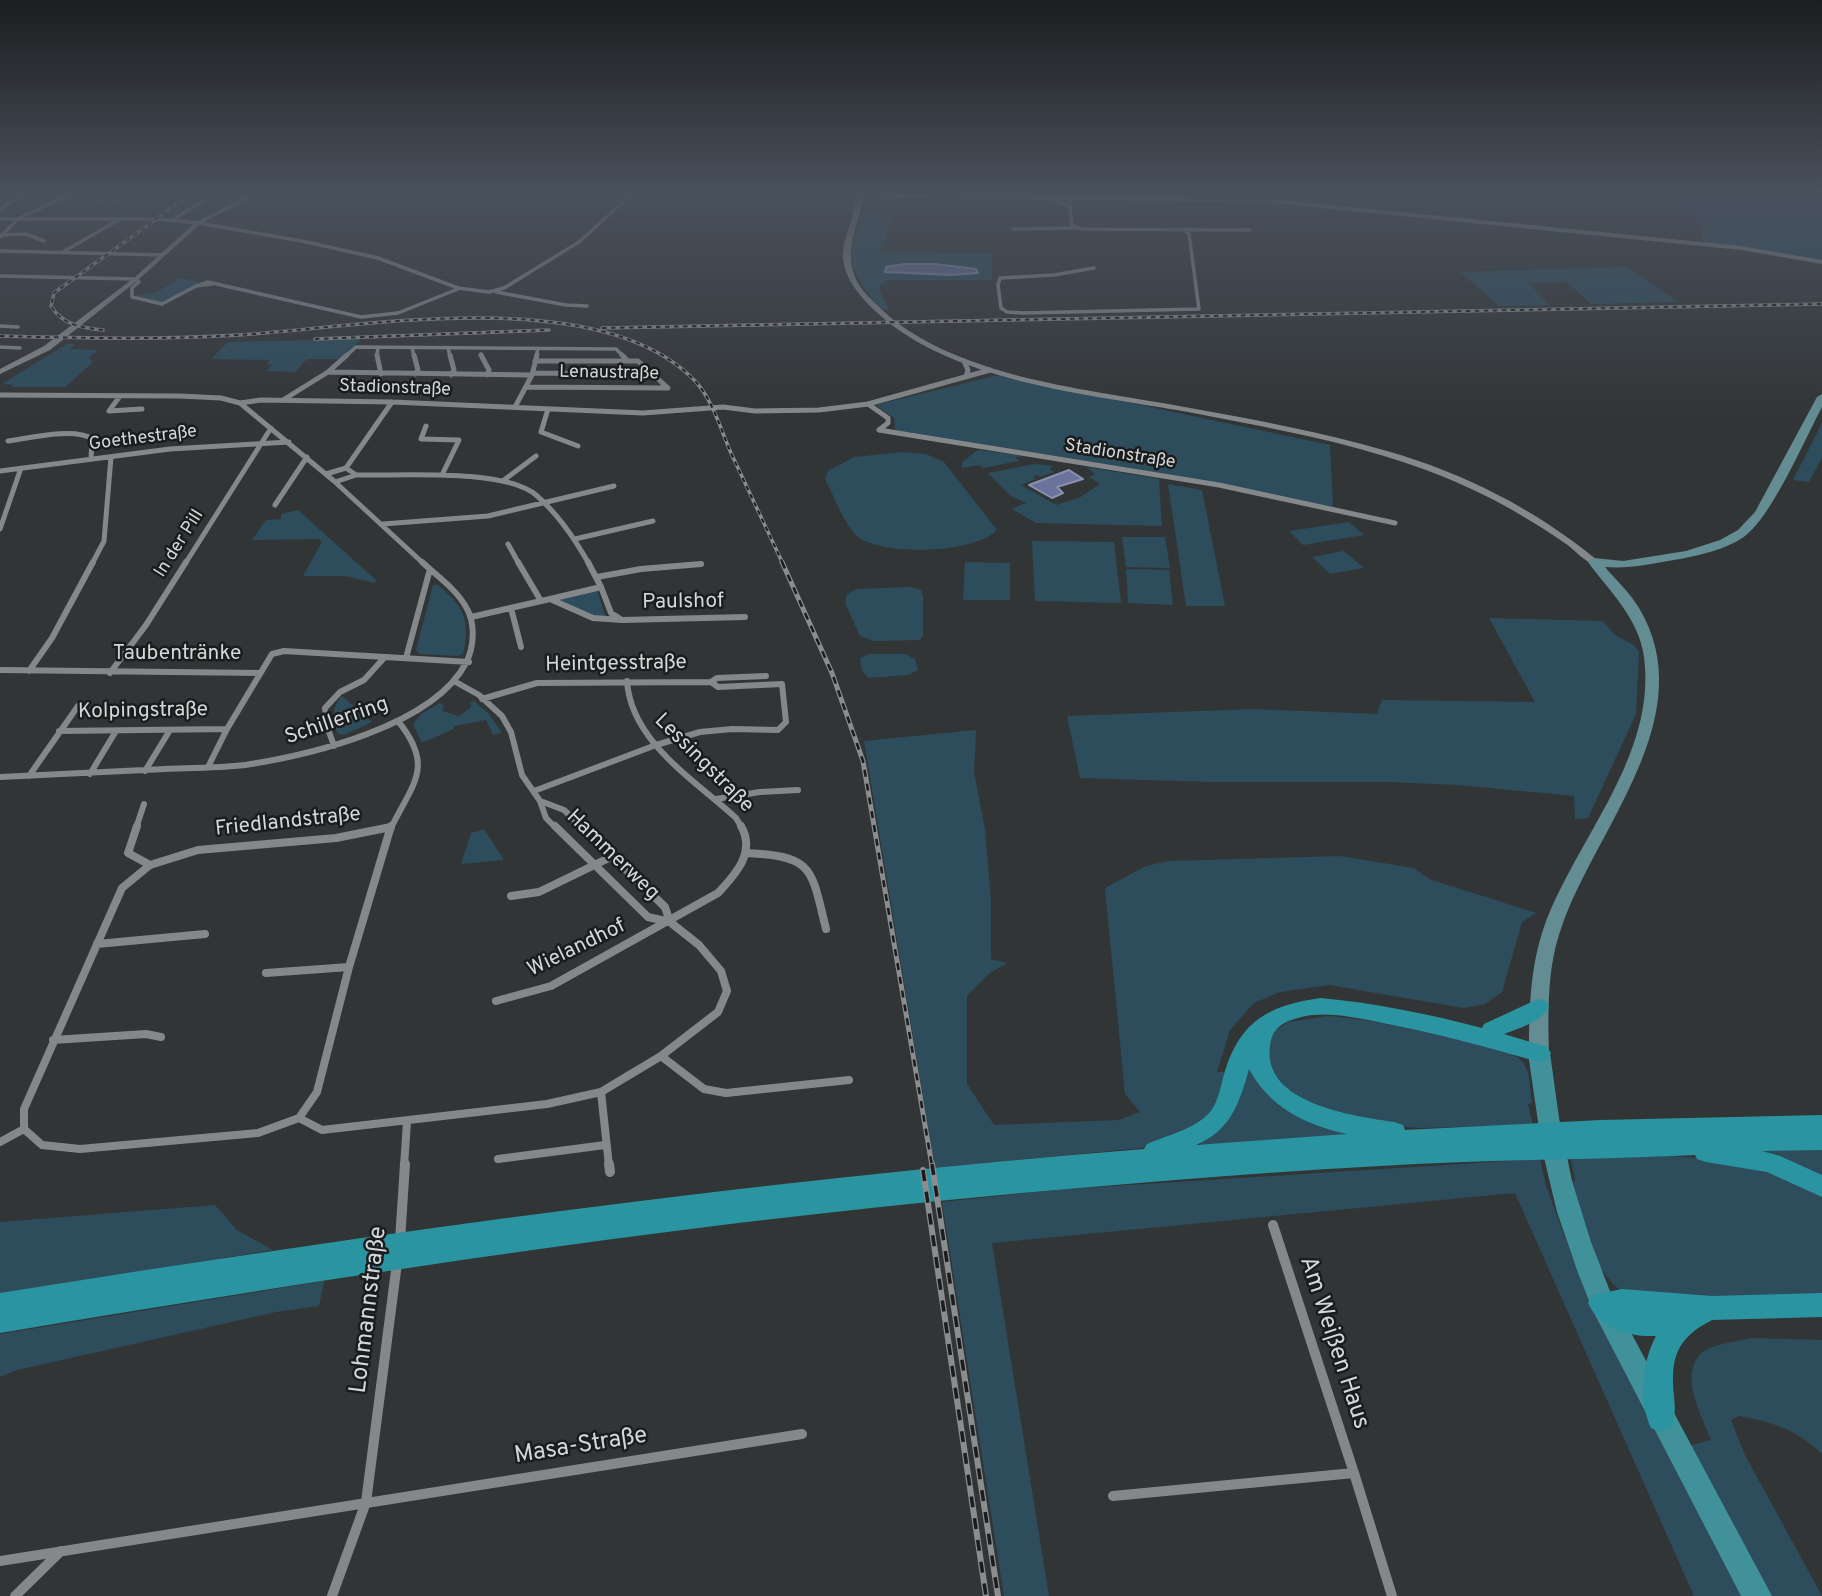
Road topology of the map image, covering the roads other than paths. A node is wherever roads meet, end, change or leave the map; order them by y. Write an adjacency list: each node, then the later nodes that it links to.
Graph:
1 (149, 267): 8 (street)
2 (403, 267): 9 (street)
3 (537, 267): 10 (street)
4 (848, 267): 25 (street)
5 (1193, 267): 6 (street)
6 (1094, 268)
7 (0, 276): 8 (street)
8 (136, 279): 9 (street); 12 (street)
9 (458, 288): 10 (street)
10 (496, 292): 11 (street)
11 (587, 306)
12 (82, 319): 18 (street)
13 (0, 326): 14 (street)
14 (18, 327)
15 (0, 347): 17 (street)
16 (378, 347): 19 (street); 28 (street); 29 (street)
17 (20, 348)
18 (47, 348): 27 (street)
19 (412, 348): 20 (street); 30 (street)
20 (448, 348): 21 (street); 31 (street)
21 (538, 349): 23 (street, Lenaustraße); 24 (street, Lenaustraße)
22 (481, 354): 34 (street)
23 (535, 361): 24 (street, Lenaustraße); 32 (street, Lenaustraße)
24 (628, 361): 33 (street, Lenaustraße)
25 (964, 361): 26 (street); 35 (street)
26 (990, 370): 35 (street, Stadionstraße); 75 (street)
27 (0, 372)
28 (328, 372): 29 (street); 40 (street)
29 (381, 374): 30 (street)
30 (415, 374): 31 (street)
31 (451, 374): 34 (street)
32 (533, 374): 33 (street, Lenaustraße); 34 (street); 36 (street, Lenaustraße)
33 (652, 374): 36 (street, Lenaustraße)
34 (487, 375)
35 (966, 377): 43 (street, Stadionstraße)
36 (527, 387): 44 (street, Lenaustraße)
37 (0, 395): 38 (street)
38 (120, 396): 42 (street); 45 (street)
39 (1822, 397): 74 (main road)
40 (282, 400): 41 (street, Stadionstraße); 42 (street, Stadionstraße)
41 (392, 402): 44 (street, Stadionstraße); 58 (street)
42 (240, 403): 48 (street)
43 (868, 404): 46 (street, Stadionstraße); 69 (street, Stadionstraße)
44 (515, 407): 46 (street, Stadionstraße)
45 (142, 409)
46 (548, 409): 52 (street)
47 (426, 426): 62 (street)
48 (271, 428): 50 (street); 51 (street, In der Pill)
49 (8, 441): 56 (street)
50 (290, 442): 51 (street, Goethestraße); 55 (street)
51 (261, 443): 54 (street, Goethestraße); 94 (street, In der Pill)
52 (579, 446)
53 (536, 456): 63 (street)
54 (111, 457): 56 (street, Goethestraße); 93 (street)
55 (307, 457): 60 (street); 67 (street)
56 (92, 459): 57 (street, Goethestraße)
57 (21, 468): 59 (street, Goethestraße); 71 (street)
58 (346, 468): 60 (street); 61 (street)
59 (0, 471)
60 (326, 474): 64 (street)
61 (356, 475): 62 (street); 64 (street)
62 (442, 475): 63 (street)
63 (504, 481): 66 (street)
64 (335, 482): 70 (street)
65 (614, 486): 66 (street)
66 (545, 504): 70 (street); 72 (street)
67 (275, 505)
68 (653, 521): 72 (street)
69 (1395, 523)
70 (383, 524): 78 (street)
71 (0, 529)
72 (575, 539): 79 (street)
73 (508, 544): 83 (street)
74 (1643, 561): 75 (main road); 77 (main road)
75 (1594, 562): 77 (main road); 80 (main road)
76 (701, 564): 79 (street)
77 (1623, 565): 80 (main road)
78 (430, 569): 85 (street); 90 (street)
79 (597, 577): 81 (street)
80 (1613, 581): 132 (main road)
81 (602, 587): 82 (street); 87 (street)
82 (550, 599): 83 (street); 87 (street, Paulshof)
83 (541, 601): 84 (street)
84 (511, 608): 85 (street); 88 (street)
85 (471, 617): 91 (street)
86 (745, 617): 87 (street, Paulshof)
87 (622, 620)
88 (521, 647)
89 (384, 658): 90 (street, Taubentränke); 95 (street, Taubentränke); 108 (street)
90 (406, 658): 91 (street, Taubentränke)
91 (469, 662): 97 (street, Schillerring)
92 (0, 670): 93 (street, Taubentränke)
93 (29, 671): 94 (street, Taubentränke)
94 (110, 673): 95 (street, Taubentränke)
95 (260, 673): 103 (street)
96 (766, 676): 99 (street, Heintgesstraße)
97 (454, 681): 100 (street, Hammerweg); 102 (street, Schillerring)
98 (627, 681): 99 (street, Heintgesstraße); 100 (street, Heintgesstraße); 107 (street, Lessingstraße)
99 (711, 682): 107 (street, Heintgesstraße)
100 (482, 699): 115 (street, Hammerweg)
101 (78, 706): 105 (street)
102 (398, 721): 108 (street, Schillerring); 119 (street, Friedlandstraße)
103 (227, 729): 104 (street, Kolpingstraße); 109 (street)
104 (170, 730): 106 (street, Kolpingstraße); 110 (street)
105 (59, 731): 106 (street, Kolpingstraße); 112 (street)
106 (116, 731): 111 (street)
107 (656, 745): 115 (street); 116 (street, Lessingstraße)
108 (334, 746): 109 (street, Schillerring)
109 (208, 767): 110 (street, Schillerring)
110 (145, 771): 111 (street, Schillerring)
111 (90, 774): 112 (street, Schillerring)
112 (29, 776): 113 (street, Schillerring)
113 (0, 777)
114 (798, 790): 116 (street)
115 (534, 791): 117 (street, Hammerweg)
116 (716, 799): 120 (street, Lessingstraße)
117 (543, 802): 121 (street, Hammerweg); 123 (street, Hammerweg)
118 (144, 804): 122 (street)
119 (391, 827): 122 (street, Friedlandstraße); 129 (street)
120 (746, 853): 125 (street); 126 (street)
121 (613, 856): 123 (street); 125 (street, Hammerweg)
122 (150, 865): 128 (street, Friedlandstraße)
123 (594, 866): 124 (street); 125 (street, Hammerweg)
124 (512, 896)
125 (670, 922): 131 (street, Wielandhof); 139 (street, Hammerweg)
126 (825, 929)
127 (205, 934): 128 (street)
128 (97, 944): 137 (street)
129 (349, 967): 130 (street); 142 (street)
130 (266, 973)
131 (496, 1002)
132 (1538, 1007): 135 (highway); 138 (main road)
133 (1447, 1027): 134 (highway); 135 (highway); 138 (highway)
134 (1261, 1029): 146 (highway); 152 (highway)
135 (1492, 1030): 138 (highway)
136 (161, 1037): 137 (street)
137 (53, 1040): 145 (street)
138 (1539, 1053): 156 (main road)
139 (661, 1056): 140 (street); 141 (street, Hammerweg)
140 (849, 1080)
141 (601, 1092): 143 (street, Hammerweg); 149 (street)
142 (299, 1118): 143 (street, Hammerweg); 145 (street)
143 (407, 1122): 165 (street, Lohmannstraße)
144 (1822, 1125): 146 (highway)
145 (24, 1129): 148 (street)
146 (1430, 1137): 152 (highway)
147 (1822, 1140): 150 (highway)
148 (0, 1142)
149 (605, 1145): 151 (street); 153 (street)
150 (1652, 1147): 154 (highway); 160 (highway)
151 (498, 1159)
152 (1125, 1160): 157 (highway)
153 (610, 1172)
154 (1822, 1187)
155 (1273, 1225): 163 (street, Am Weißen Haus)
156 (1602, 1303): 159 (highway); 161 (main road)
157 (0, 1305)
158 (1822, 1305): 159 (highway)
159 (1700, 1313): 161 (highway)
160 (0, 1321)
161 (1661, 1418): 171 (main road)
162 (802, 1434): 165 (street, Masa-Straße)
163 (1354, 1473): 164 (street); 170 (street, Am Weißen Haus)
164 (1114, 1496)
165 (366, 1502): 166 (street); 169 (street, Lohmannstraße)
166 (62, 1550): 167 (street); 168 (street)
167 (0, 1561)
168 (15, 1596)
169 (332, 1596)
170 (1392, 1596)
171 (1758, 1596)

